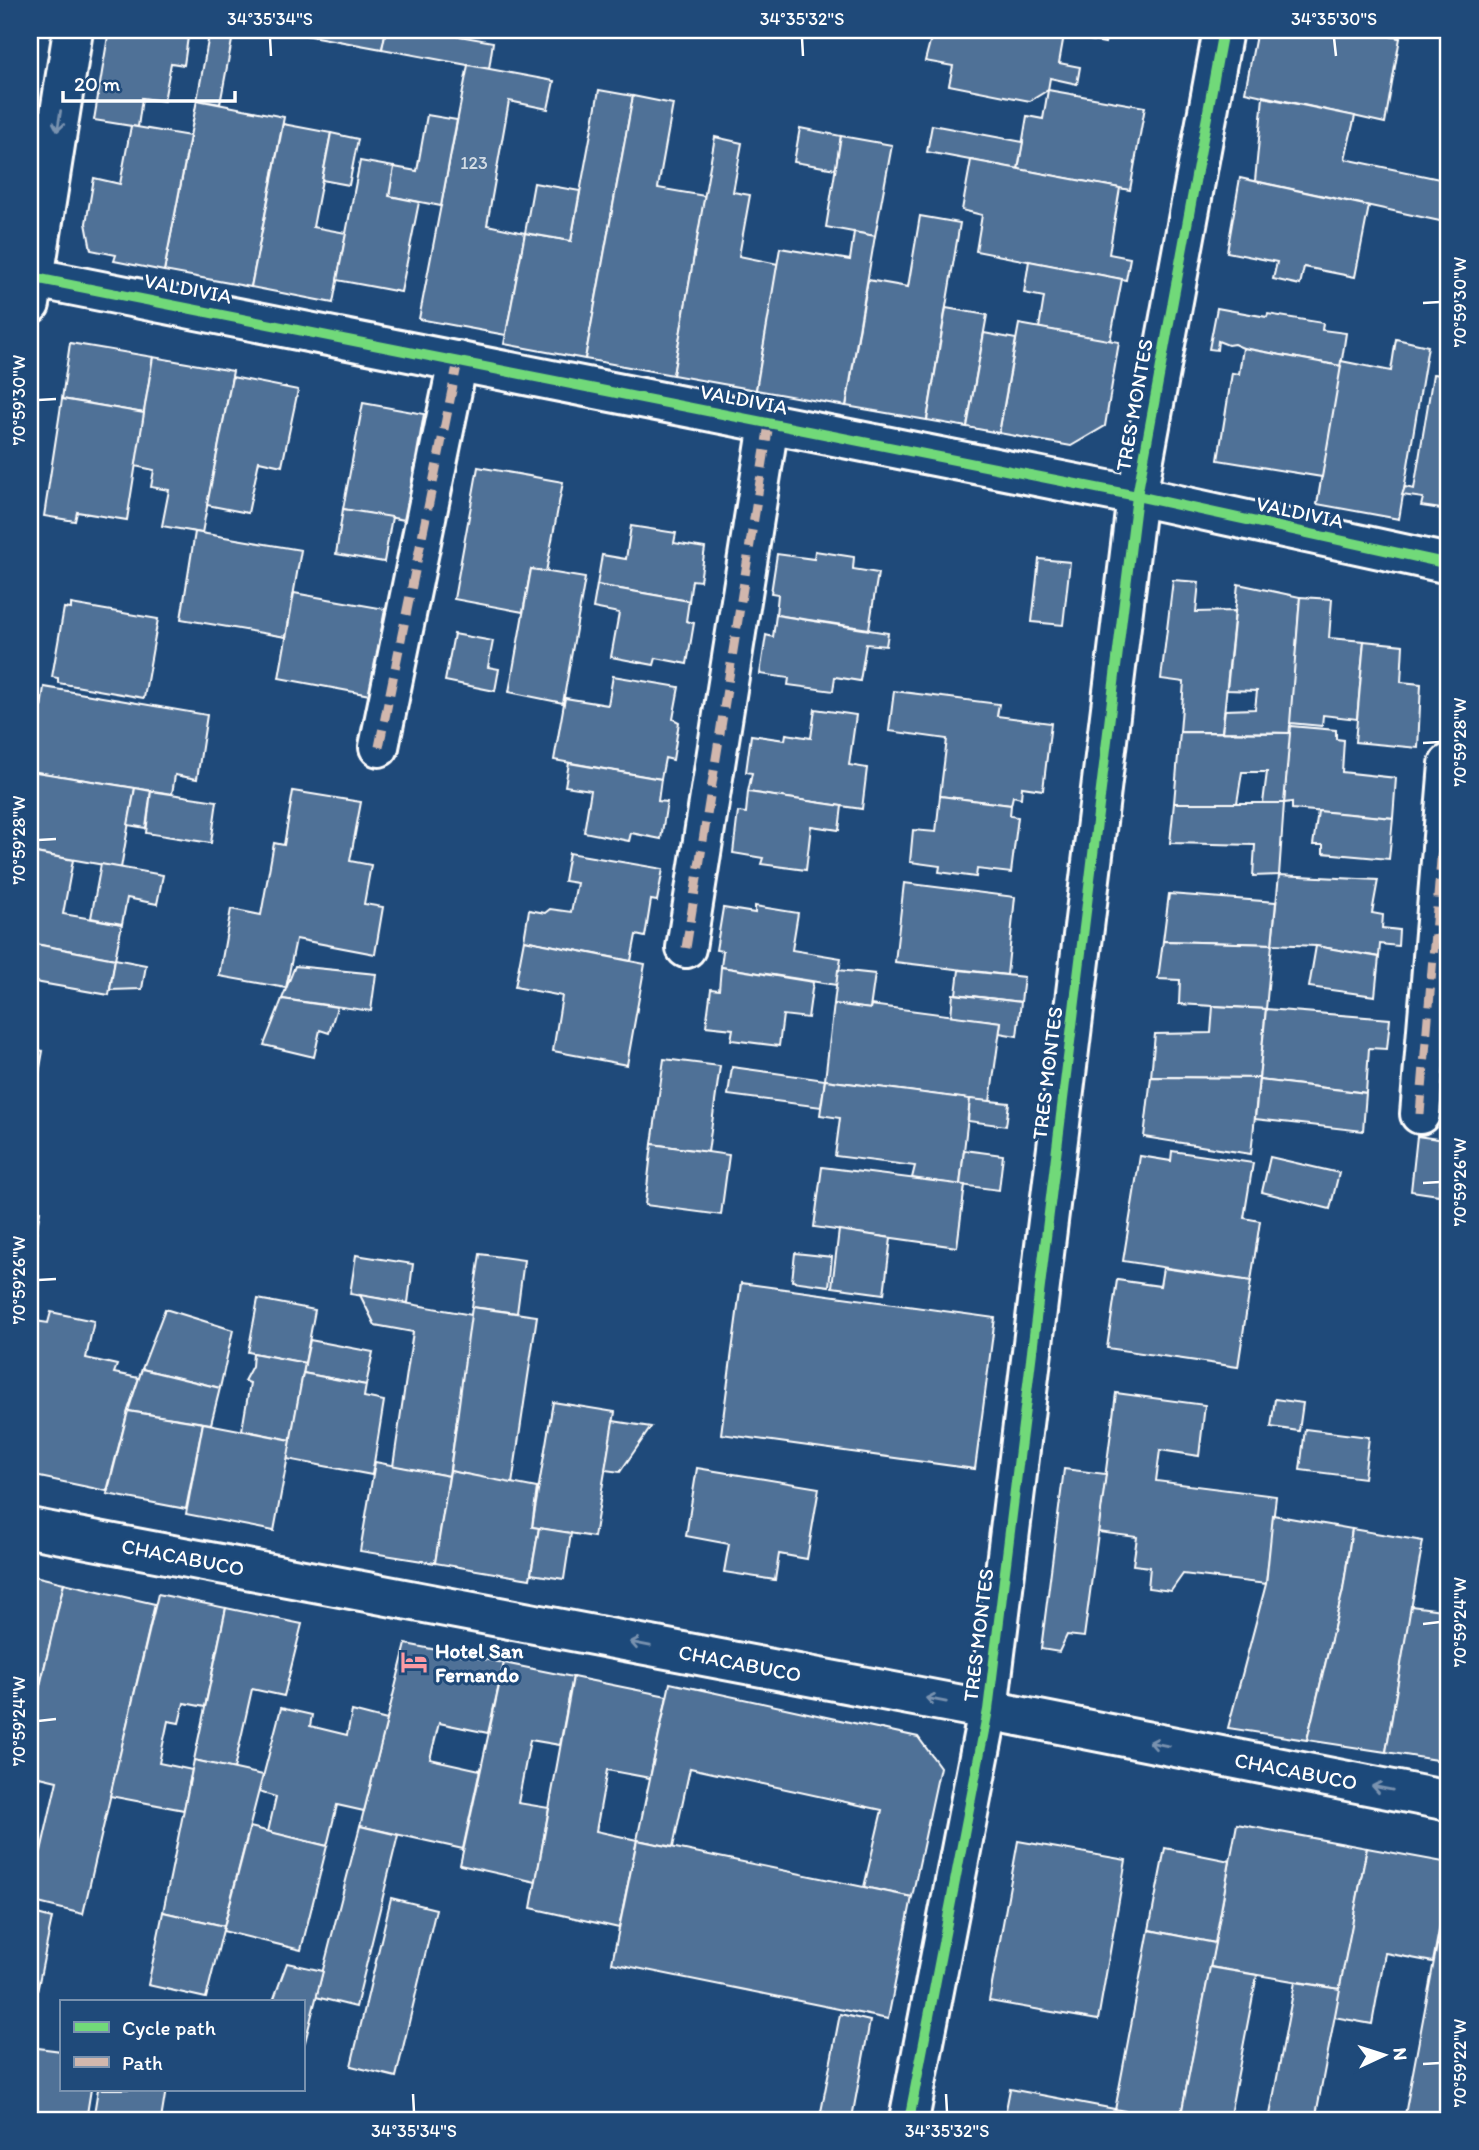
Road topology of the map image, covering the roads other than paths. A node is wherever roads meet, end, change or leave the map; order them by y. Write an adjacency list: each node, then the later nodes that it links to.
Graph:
1 (73, 30): 3 (street, one-way to 3)
2 (1223, 30): 6 (street, TRES MONTES)
3 (31, 286): 4 (street, VALDIVIA)
4 (458, 361): 5 (street, VALDIVIA); 8 (street)
5 (769, 424): 6 (street, VALDIVIA); 10 (street)
6 (1137, 496): 7 (street, VALDIVIA); 13 (street, TRES MONTES)
7 (1449, 564)
8 (379, 747)
9 (1449, 764): 11 (street)
10 (687, 948)
11 (1420, 1114)
12 (30, 1528): 13 (street, CHACABUCO, one-way to 12)
13 (988, 1710): 14 (street, CHACABUCO, one-way to 13); 15 (street, TRES MONTES)
14 (1449, 1801)
15 (909, 2120)

